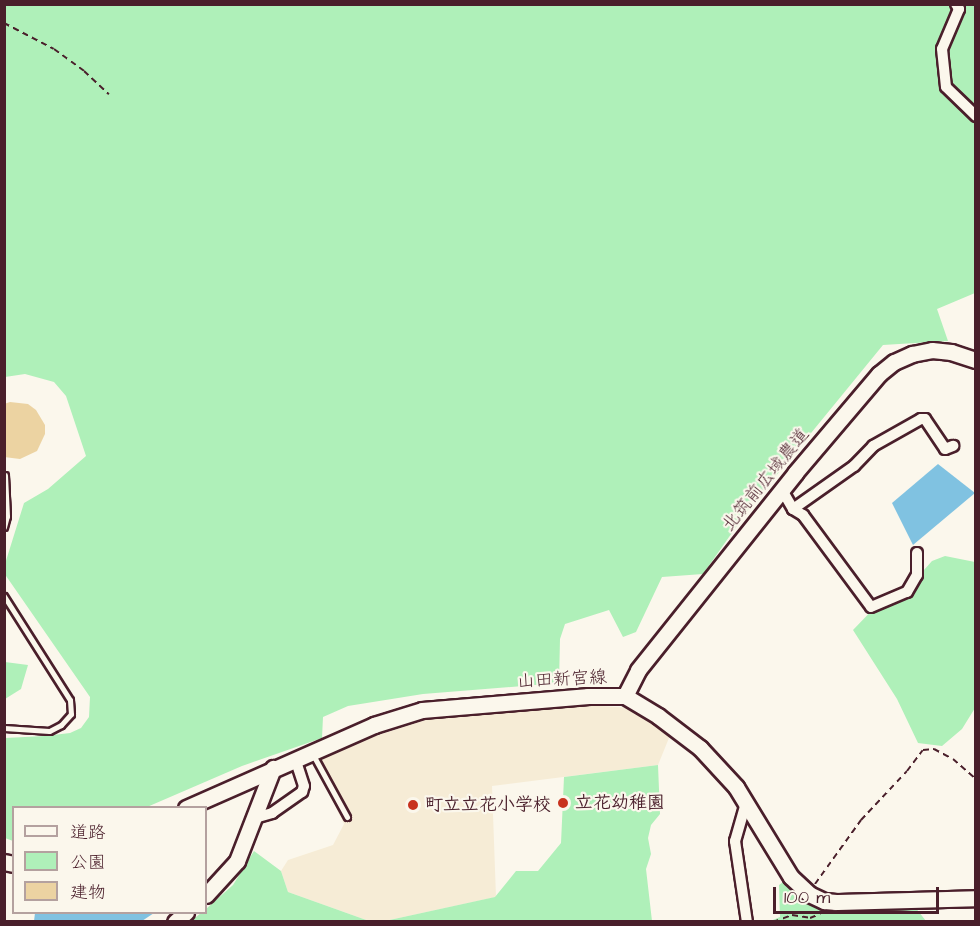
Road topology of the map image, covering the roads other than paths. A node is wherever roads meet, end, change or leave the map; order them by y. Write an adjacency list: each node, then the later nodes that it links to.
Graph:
1 (956, 4): 2 (street)
2 (975, 116)
3 (975, 360): 6 (main road, 北筑前広域農道)
4 (953, 446): 7 (street)
5 (5, 475): 8 (lane)
6 (782, 490): 7 (street); 11 (main road, 北筑前広域農道)
7 (794, 509): 9 (street)
8 (4, 526)
9 (917, 554)
10 (4, 596): 12 (lane)
11 (625, 696): 13 (main road, 山田新宮線); 16 (main road, 山田新宮線)
12 (4, 728)
13 (312, 752): 14 (main road, 山田新宮線); 18 (lane)
14 (295, 759): 15 (main road, 山田新宮線); 19 (street)
15 (273, 768): 17 (main road, 山田新宮線); 19 (main road)
16 (746, 803): 21 (main road, 山田新宮線); 22 (street)
17 (188, 806)
18 (347, 817)
19 (255, 818): 20 (main road)
20 (207, 894)
21 (975, 898)
22 (747, 921)

